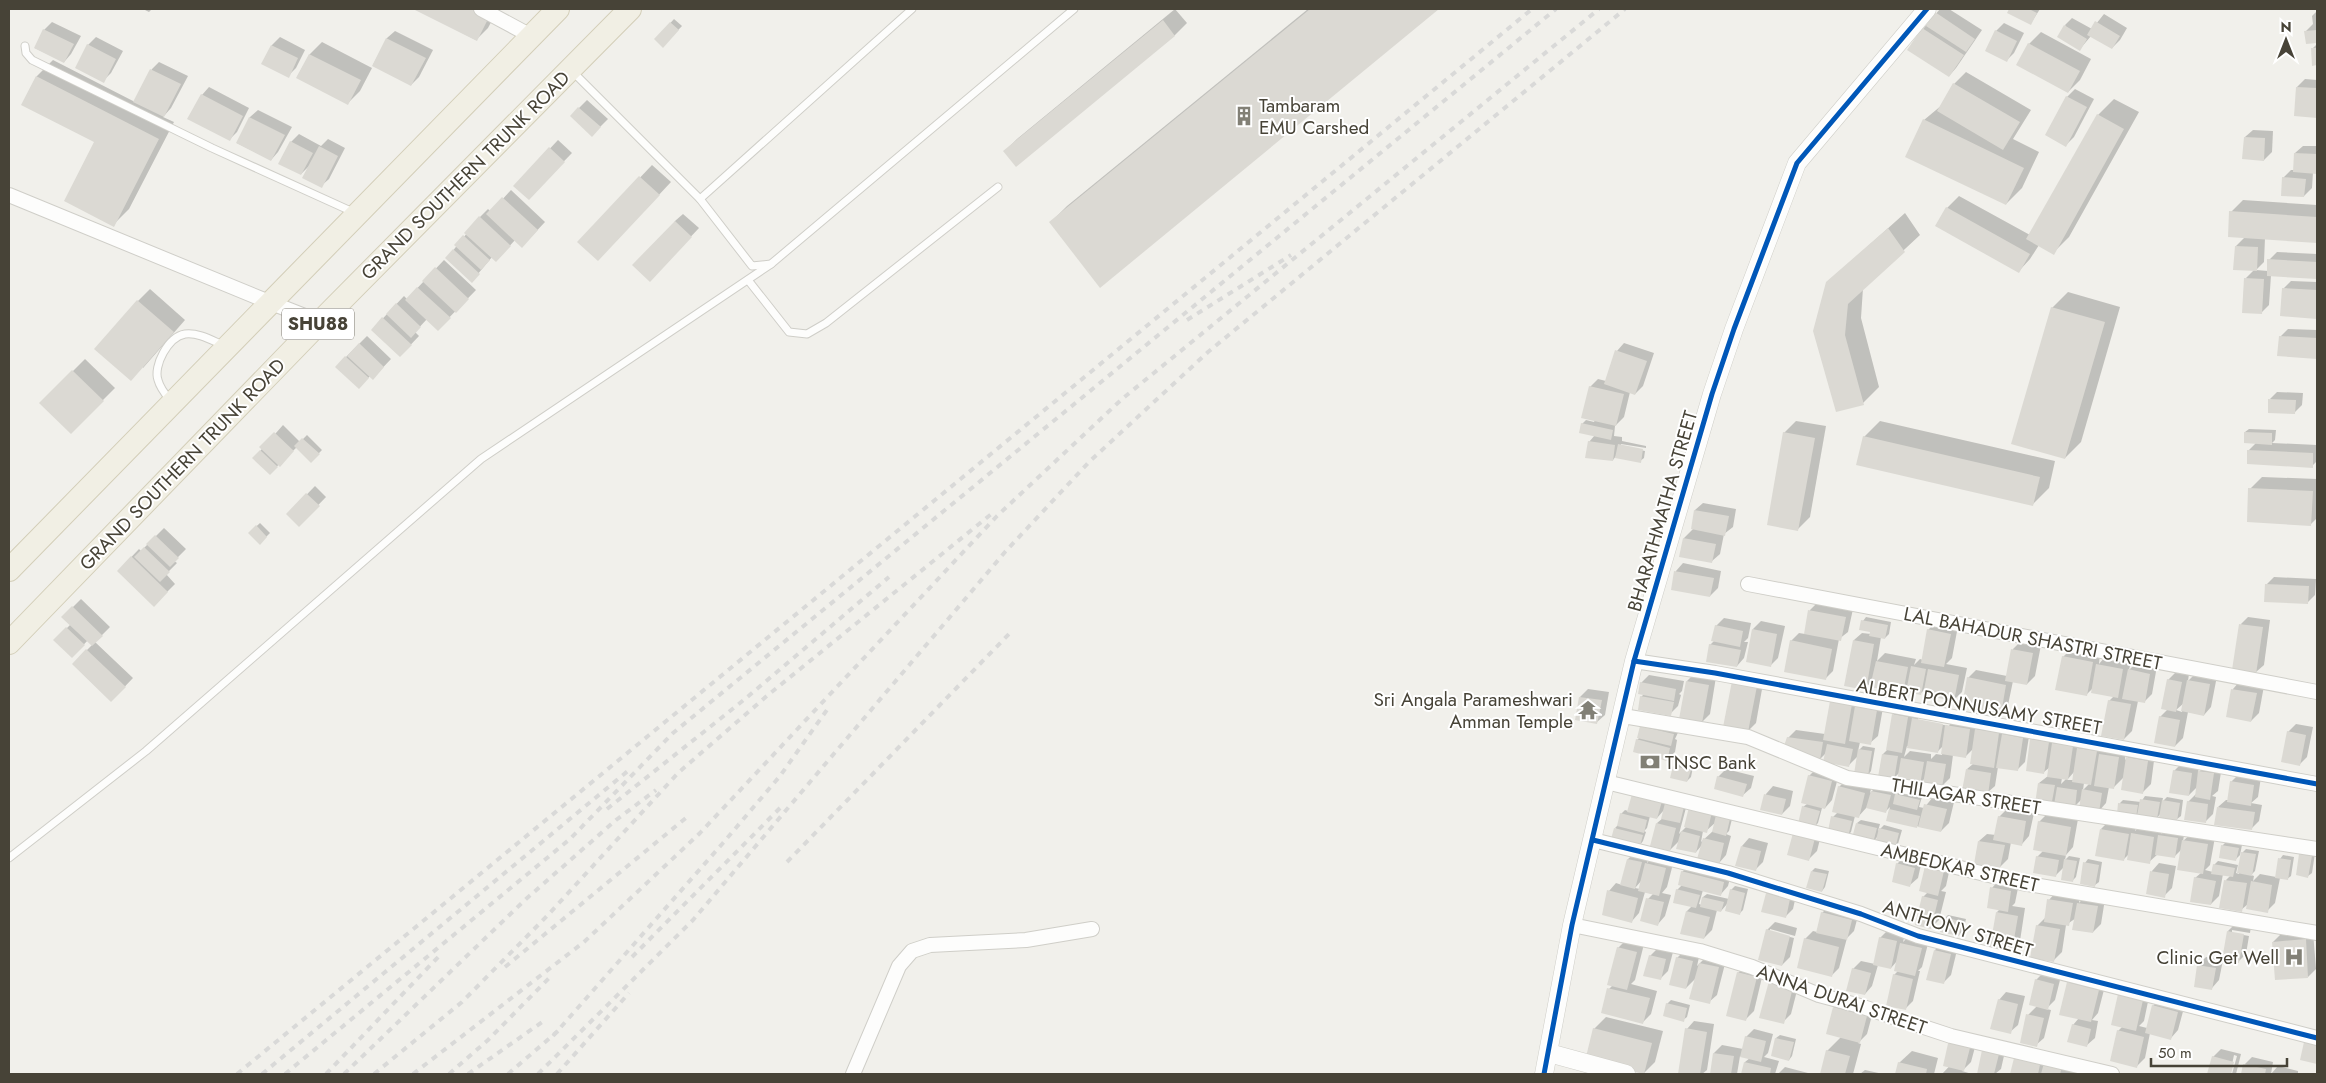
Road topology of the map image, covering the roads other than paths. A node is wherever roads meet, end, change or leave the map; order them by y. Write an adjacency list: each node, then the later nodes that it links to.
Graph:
1 (481, 9): 7 (street)
2 (558, 9): 7 (main road, SHU88)
3 (630, 9): 9 (main road, GRAND SOUTHERN TRUNK ROAD / SHU88)
4 (912, 9): 12 (lane)
5 (1074, 9): 14 (lane)
6 (1927, 9): 23 (street, BHARATHMATHA STREET)
7 (531, 36): 13 (main road, SHU88)
8 (25, 46): 13 (lane)
9 (570, 69): 12 (lane); 17 (main road, GRAND SOUTHERN TRUNK ROAD / SHU88)
10 (998, 187): 15 (lane)
11 (9, 195): 16 (street)
12 (700, 199): 14 (lane)
13 (356, 214): 16 (main road, SHU88)
14 (771, 264): 15 (lane)
15 (748, 280): 30 (lane)
16 (268, 302): 17 (street); 18 (main road, SHU88)
17 (320, 322): 22 (main road, GRAND SOUTHERN TRUNK ROAD / SHU88)
18 (226, 346): 19 (main road, SHU88); 19 (lane)
19 (172, 402): 20 (main road, SHU88)
20 (9, 570)
21 (1748, 584): 24 (street, LAL BAHADUR SHASTRI STREET)
22 (9, 643)
23 (1634, 662): 25 (street, BHARATHMATHA STREET); 27 (street, ALBERT PONNUSAMY STREET)
24 (2317, 692)
25 (1623, 716): 26 (street, BHARATHMATHA STREET); 29 (street, THILAGAR STREET)
26 (1606, 782): 28 (street, BHARATHMATHA STREET); 33 (street, AMBEDKAR STREET)
27 (2317, 784)
28 (1593, 840): 31 (street, BHARATHMATHA STREET); 34 (street, ANTHONY STREET)
29 (2317, 849)
30 (9, 858)
31 (1572, 925): 35 (street, BHARATHMATHA STREET); 39 (street, ANNA DURAI STREET)
32 (1092, 929): 36 (street)
33 (2317, 933)
34 (2317, 1038)
35 (1549, 1053): 37 (street, BHARATHMATHA STREET); 38 (street)
36 (853, 1074)
37 (1544, 1074)
38 (1626, 1074)
39 (2112, 1074)

